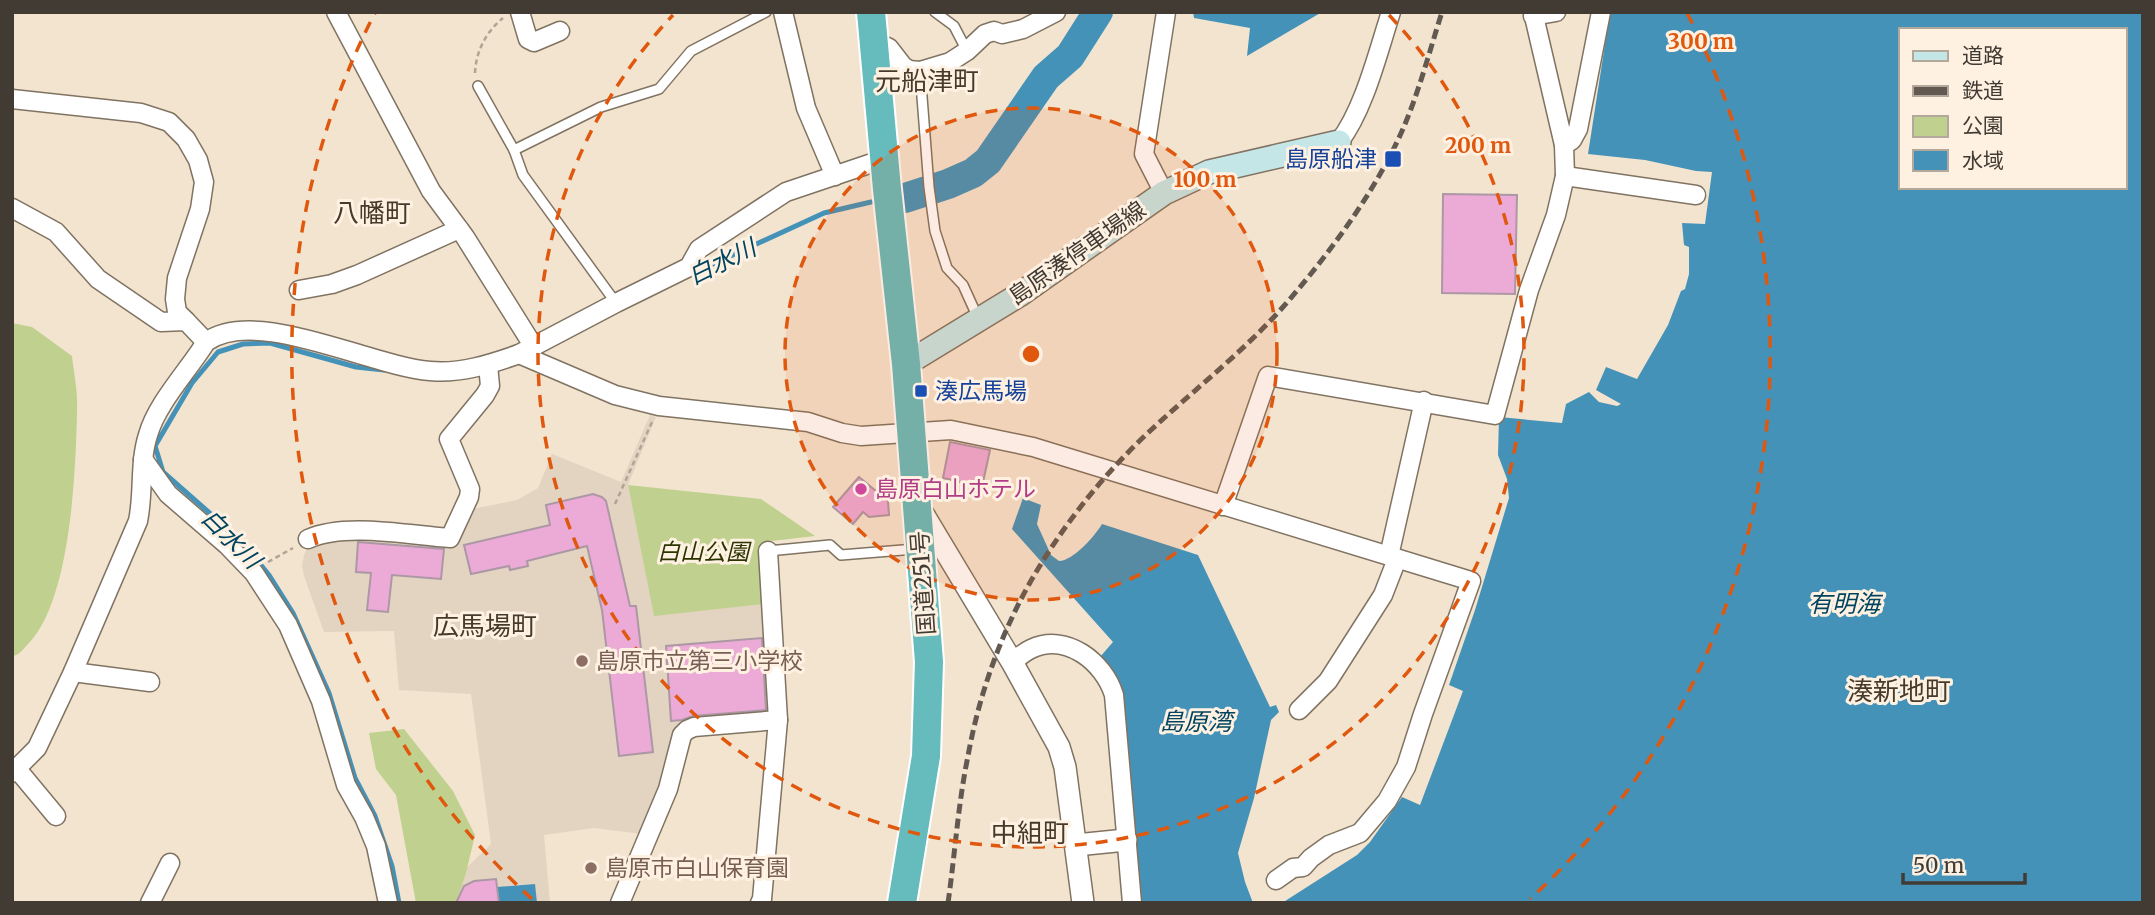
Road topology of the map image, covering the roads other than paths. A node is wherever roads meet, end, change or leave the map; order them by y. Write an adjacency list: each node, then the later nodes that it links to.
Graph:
1 (336, 12): 27 (street)
2 (520, 12): 13 (street)
3 (766, 12): 20 (lane)
4 (783, 12): 22 (street)
5 (1391, 12): 18 (street)
6 (1556, 12): 9 (street)
7 (1601, 12): 19 (street)
8 (937, 13): 14 (lane)
9 (1533, 14): 19 (street)
10 (1045, 15): 14 (street)
11 (1166, 16): 24 (street)
12 (874, 20): 15 (street); 21 (highway, 国道251号)
13 (560, 31)
14 (967, 51): 15 (street)
15 (920, 71): 30 (lane)
16 (478, 86): 20 (lane)
17 (12, 99): 31 (street)
18 (1339, 142): 24 (main road, 島原湊停車場線)
19 (1564, 145): 23 (street)
20 (514, 150): 29 (lane)
21 (884, 159): 22 (street); 35 (highway, 国道251号)
22 (835, 176): 29 (street)
23 (1565, 176): 25 (street); 36 (street)
24 (1164, 193): 30 (main road, 島原湊停車場線)
25 (1696, 195)
26 (12, 208): 31 (street)
27 (458, 229): 28 (street); 33 (street)
28 (299, 290)
29 (616, 303): 33 (street)
30 (979, 320): 35 (main road, 島原湊停車場線)
31 (186, 321): 32 (street)
32 (206, 342): 34 (street); 38 (street)
33 (527, 354): 34 (street); 37 (street)
34 (488, 365): 41 (street)
35 (906, 365): 37 (highway, 国道251号)
36 (1423, 401): 40 (street); 44 (street)
37 (911, 432): 39 (highway, 国道251号); 40 (street)
38 (143, 459): 46 (street); 58 (street)
39 (916, 502): 42 (highway, 国道251号); 45 (street)
40 (1223, 506): 44 (street)
41 (308, 540)
42 (920, 548): 43 (lane); 60 (highway, 国道251号)
43 (768, 551): 49 (street)
44 (1393, 557): 48 (street); 55 (street)
45 (1012, 662): 52 (street); 53 (street)
46 (74, 672): 47 (street); 50 (street)
47 (150, 682)
48 (1299, 709)
49 (778, 720): 56 (street); 59 (street)
50 (15, 771): 51 (street)
51 (57, 816)
52 (1126, 840): 53 (street); 62 (street)
53 (1076, 845): 61 (street)
54 (170, 863): 57 (street)
55 (1276, 880)
56 (765, 902)
57 (150, 903)
58 (388, 903)
59 (620, 903)
60 (902, 903)
61 (1083, 903)
62 (1132, 903)

